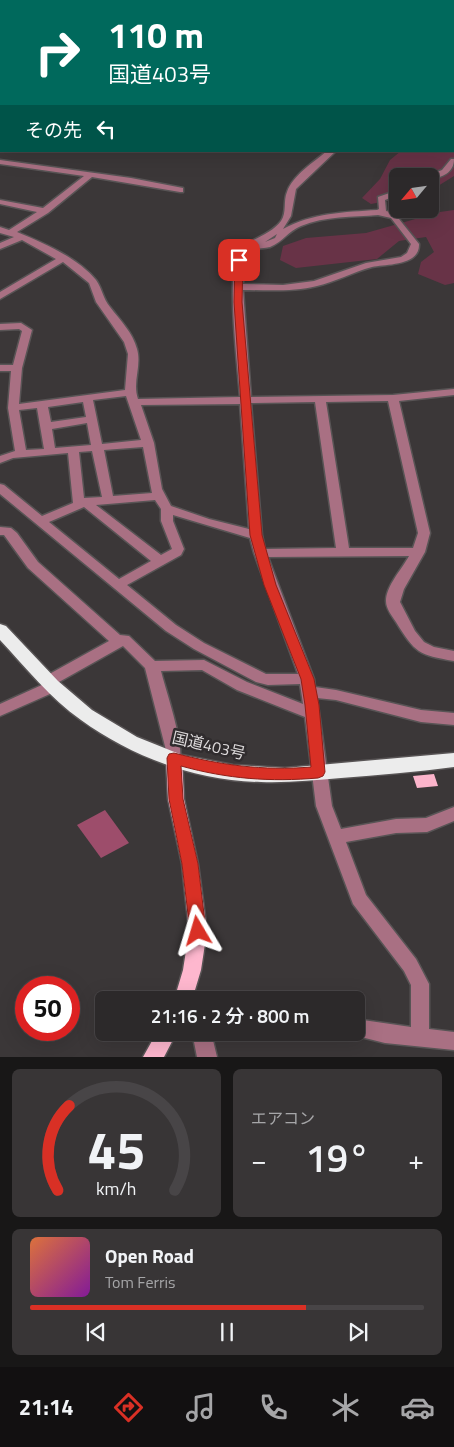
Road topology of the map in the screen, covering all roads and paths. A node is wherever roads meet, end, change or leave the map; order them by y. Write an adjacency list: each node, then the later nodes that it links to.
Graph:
1 (331, 152): 13 (street)
2 (454, 161): 5 (street)
3 (0, 162): 4 (street)
4 (91, 174): 6 (street); 9 (street)
5 (439, 174)
6 (180, 190)
7 (389, 196): 10 (street)
8 (0, 202): 9 (street)
9 (45, 211): 12 (street)
10 (378, 212): 13 (street); 16 (street)
11 (0, 230): 12 (street)
12 (15, 235): 14 (street); 15 (street)
13 (255, 245): 16 (street)
14 (0, 246)
15 (62, 259): 17 (street); 23 (street)
16 (239, 287): 26 (street)
17 (0, 296)
18 (0, 327): 20 (street)
19 (0, 368): 20 (street)
20 (17, 368): 28 (street)
21 (454, 392): 25 (street)
22 (88, 397): 23 (street); 27 (street); 29 (street)
23 (133, 397): 26 (street); 31 (street)
24 (320, 398): 25 (street); 26 (street); 47 (street)
25 (393, 398): 45 (street)
26 (246, 400): 44 (street)
27 (42, 403): 28 (street); 30 (street)
28 (13, 408): 35 (street)
29 (93, 419): 30 (street); 32 (street)
30 (46, 426): 34 (street)
31 (148, 443): 32 (street); 38 (street)
32 (99, 448): 33 (street); 39 (street)
33 (72, 451): 34 (street); 40 (street)
34 (50, 452): 35 (street)
35 (22, 455): 36 (street)
36 (0, 460)
37 (0, 488): 42 (street)
38 (159, 496): 39 (street); 41 (street)
39 (108, 499): 40 (street)
40 (82, 503): 42 (street); 48 (street)
41 (167, 509): 44 (street); 48 (street)
42 (41, 521): 49 (street)
43 (0, 531): 51 (street)
44 (256, 535): 46 (street)
45 (419, 552): 47 (street); 52 (street)
46 (260, 553): 47 (street); 55 (street)
47 (343, 553)
48 (160, 561): 49 (street)
49 (118, 584): 55 (street)
50 (0, 630): 54 (highway, 国道403号)
51 (119, 642): 53 (street); 54 (street)
52 (454, 656)
53 (152, 666): 57 (street); 59 (street)
54 (51, 684): 56 (street); 59 (highway, 国道403号)
55 (309, 685): 57 (street); 58 (street)
56 (0, 710)
57 (313, 714): 61 (street)
58 (454, 718)
59 (174, 758): 61 (highway, 国道403号); 64 (main road)
60 (454, 760): 61 (highway, 国道403号)
61 (318, 772): 63 (street)
62 (454, 814): 63 (street)
63 (336, 838): 66 (street)
64 (186, 991)
65 (365, 1030): 66 (street)
66 (420, 1038): 69 (street)
67 (163, 1041): 70 (main road)
68 (203, 1041): 71 (street)
69 (454, 1041)
70 (153, 1057)
71 (207, 1057)

